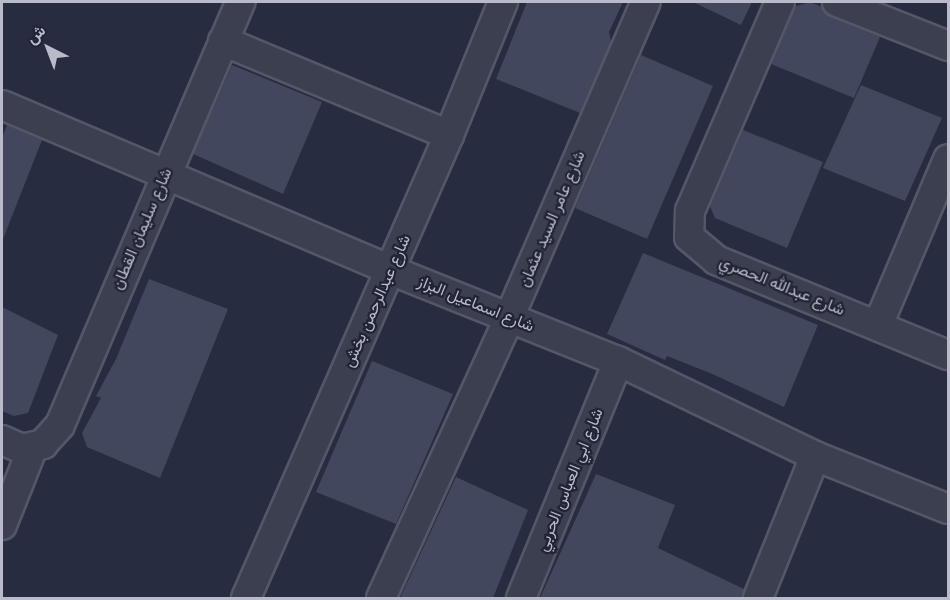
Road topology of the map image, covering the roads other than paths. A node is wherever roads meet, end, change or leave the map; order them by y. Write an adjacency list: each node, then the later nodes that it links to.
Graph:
1 (240, 2): 6 (street, شارع سليمان القطان)
2 (503, 2): 9 (street, شارع عبدالرحمن بخش)
3 (646, 2): 13 (street, شارع عامر السيد عثمان)
4 (780, 2): 14 (street, شارع عبدالله الحصري)
5 (837, 2): 7 (street)
6 (223, 41): 9 (street); 11 (street, شارع سليمان القطان)
7 (948, 46)
8 (2, 105): 11 (street, شارع اسماعيل البزاز)
9 (449, 135): 12 (street, شارع عبدالرحمن بخش)
10 (948, 159): 14 (street)
11 (164, 175): 12 (street, شارع اسماعيل البزاز); 18 (street, شارع سليمان القطان)
12 (390, 270): 13 (street, شارع اسماعيل البزاز); 22 (street, شارع عبدالرحمن بخش)
13 (509, 318): 16 (street, شارع اسماعيل البزاز); 23 (street, شارع عامر السيد عثمان)
14 (878, 325): 15 (street, شارع عبدالله الحصري)
15 (948, 355)
16 (618, 360): 19 (street, شارع اسماعيل البزاز); 24 (street, شارع ابي العباس الحربي)
17 (2, 440): 18 (street)
18 (33, 447): 21 (street)
19 (815, 456): 20 (street, شارع اسماعيل البزاز); 25 (street)
20 (948, 509)
21 (2, 525)
22 (246, 598)
23 (381, 598)
24 (521, 598)
25 (758, 598)

